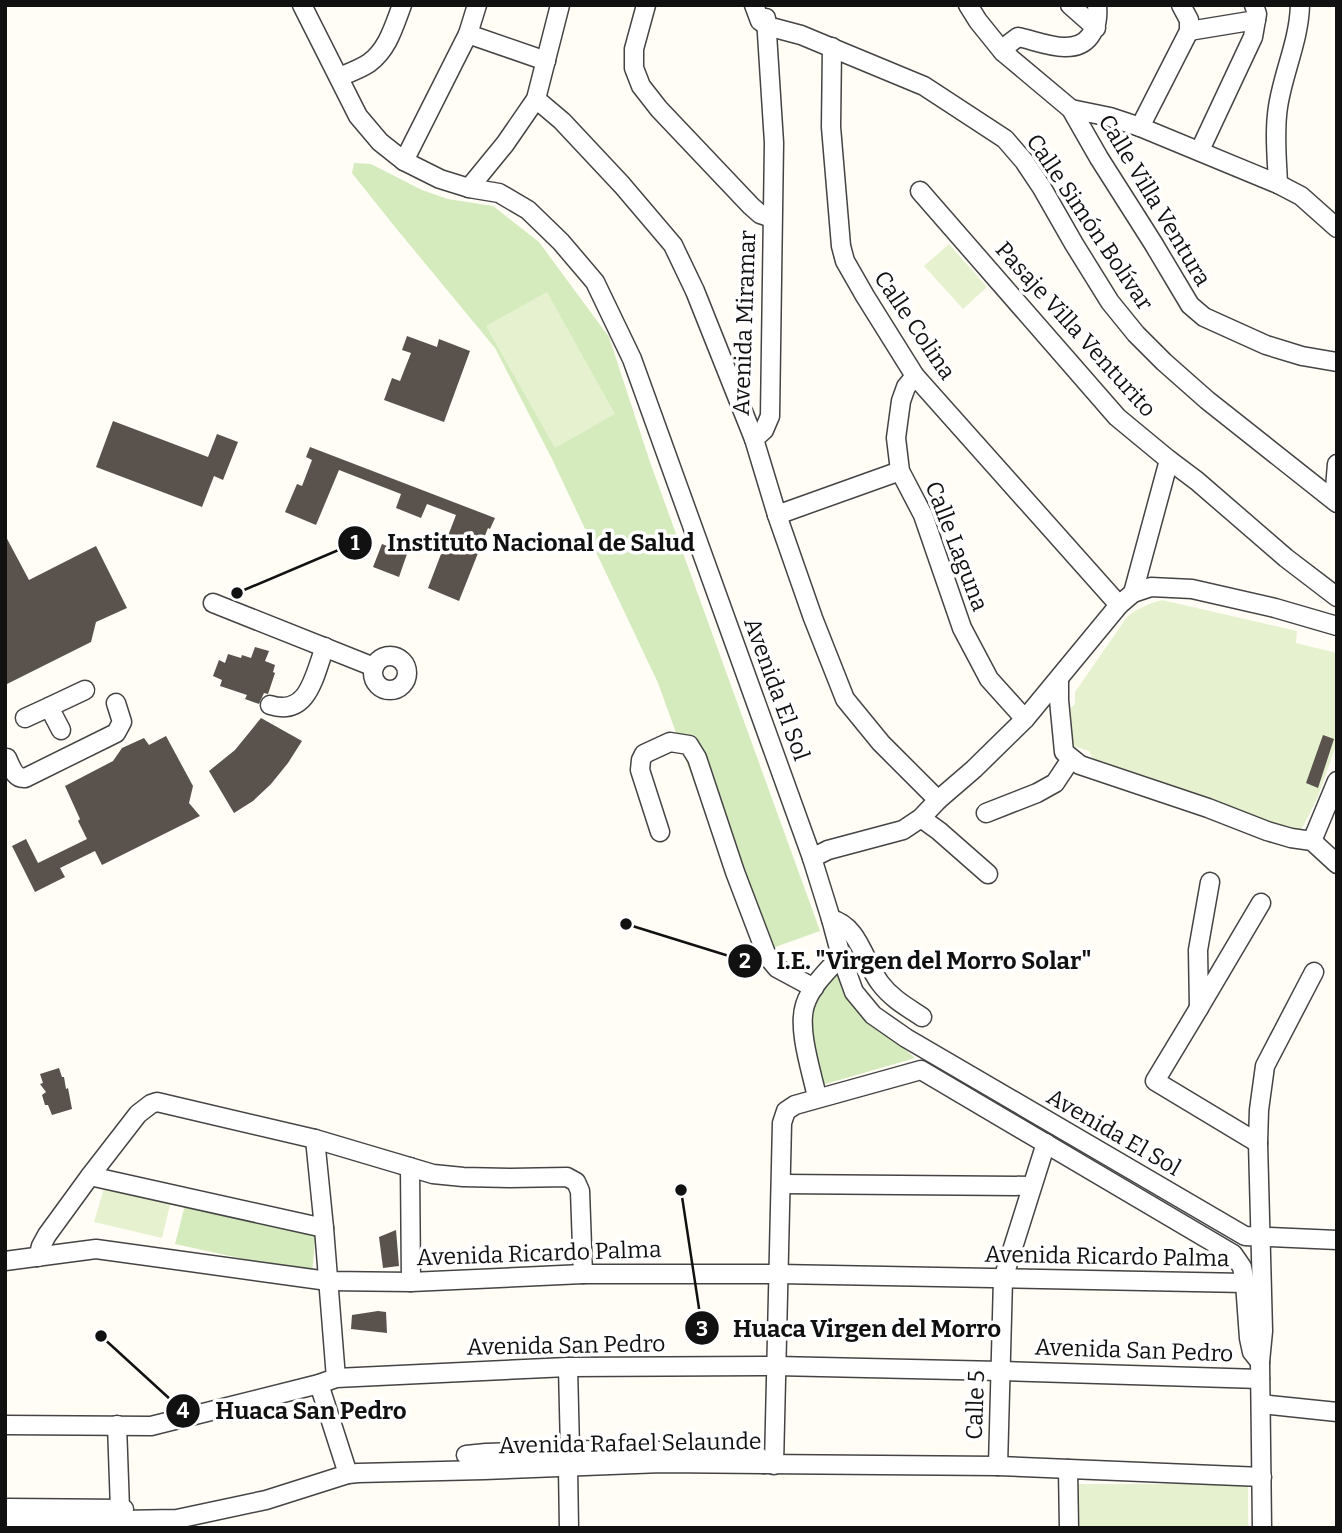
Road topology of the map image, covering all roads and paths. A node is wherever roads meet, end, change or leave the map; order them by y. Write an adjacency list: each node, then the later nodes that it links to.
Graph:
1 (302, 5): 21 (street, Avenida El Sol)
2 (402, 5): 21 (street)
3 (477, 5): 17 (street)
4 (560, 5): 20 (street)
5 (646, 5): 30 (street)
6 (754, 5): 14 (street, Avenida Miramar)
7 (765, 5): 14 (street)
8 (968, 5): 19 (street, Calle Villa Ventura)
9 (1070, 5): 15 (street)
10 (1097, 5): 15 (street)
11 (1181, 5): 16 (street)
12 (1300, 5): 27 (street)
13 (1255, 13): 16 (street); 25 (street)
14 (767, 26): 18 (street, Calle Simón Bolívar); 30 (street, Avenida Miramar)
15 (1096, 28): 19 (street)
16 (1189, 31): 24 (street)
17 (468, 34): 20 (street); 26 (street)
18 (832, 47): 33 (street, Calle Colina); 38 (street, Calle Simón Bolívar)
19 (1003, 52): 23 (street, Calle Villa Ventura)
20 (546, 61): 22 (street)
21 (339, 78): 26 (street, Avenida El Sol)
22 (536, 99): 28 (street); 34 (street)
23 (1071, 109): 24 (street); 32 (street, Calle Villa Ventura)
24 (1140, 127): 25 (street)
25 (1200, 150): 27 (street)
26 (404, 161): 28 (street, Avenida El Sol)
27 (1278, 184): 31 (street)
28 (469, 188): 63 (street, Avenida El Sol)
29 (920, 191): 35 (street, Pasaje Villa Venturito)
30 (772, 218): 34 (street, Avenida Miramar)
31 (1337, 228)
32 (1337, 362)
33 (915, 376): 37 (street, Calle Laguna); 43 (street, Calle Colina)
34 (754, 439): 39 (street, Avenida Miramar)
35 (1168, 460): 40 (street); 41 (street, Pasaje Villa Venturito)
36 (1337, 464): 38 (street)
37 (900, 471): 39 (street); 53 (street, Calle Laguna)
38 (1335, 502)
39 (778, 515): 58 (street, Avenida Miramar)
40 (1133, 593): 43 (street); 44 (street)
41 (1337, 597)
42 (213, 603): 45 (street)
43 (1119, 605): 47 (street)
44 (1337, 626)
45 (325, 647): 46 (street); 50 (street)
46 (374, 667)
47 (1059, 679): 53 (street); 56 (street)
48 (85, 690): 51 (street)
49 (116, 703): 55 (street)
50 (270, 705)
51 (49, 707): 52 (street); 54 (street)
52 (25, 718)
53 (1025, 719): 58 (street)
54 (61, 730)
55 (7, 758)
56 (1071, 759): 59 (street); 62 (street)
57 (1337, 780): 62 (street)
58 (937, 800): 60 (street)
59 (986, 813)
60 (921, 818): 63 (street); 65 (street)
61 (660, 832): 71 (street)
62 (1312, 841): 64 (street)
63 (812, 858): 68 (street, Avenida El Sol)
64 (1337, 864)
65 (988, 874)
66 (1210, 882): 72 (street)
67 (1261, 903): 72 (street)
68 (831, 919): 69 (street, Avenida El Sol); 73 (street)
69 (841, 956): 71 (street); 83 (street, Avenida El Sol)
70 (1314, 972): 77 (street)
71 (814, 988): 74 (street)
72 (1199, 1008): 77 (street)
73 (922, 1017)
74 (817, 1097): 76 (street); 80 (street)
75 (315, 1139): 78 (street); 79 (street); 82 (street)
76 (1046, 1143): 81 (street, Calle 5); 92 (street)
77 (1258, 1143): 83 (street)
78 (410, 1167): 87 (street); 91 (street)
79 (90, 1176): 82 (street); 85 (street)
80 (782, 1184): 81 (street); 88 (street)
81 (1032, 1186): 89 (street, Calle 5)
82 (324, 1228): 90 (street)
83 (1260, 1236): 84 (street, Avenida El Sol); 96 (street)
84 (1337, 1240)
85 (38, 1257): 86 (street, Avenida Ricardo Palma); 90 (street, Avenida Ricardo Palma)
86 (5, 1261)
87 (583, 1274): 88 (street, Avenida Ricardo Palma); 91 (street, Avenida Ricardo Palma)
88 (779, 1274): 89 (street, Avenida Ricardo Palma); 93 (street)
89 (1003, 1279): 92 (street, Avenida Ricardo Palma); 95 (street, Calle 5)
90 (328, 1281): 91 (street, Avenida Ricardo Palma); 97 (street)
91 (411, 1282)
92 (1245, 1283): 96 (street)
93 (776, 1366): 94 (street, Avenida San Pedro); 95 (street, Avenida San Pedro); 104 (street)
94 (568, 1367): 97 (street, Avenida San Pedro); 103 (street)
95 (1000, 1371): 96 (street, Avenida San Pedro); 105 (street, Calle 5)
96 (1260, 1371): 98 (street)
97 (328, 1381): 101 (street, Avenida San Pedro); 107 (street)
98 (1261, 1404): 99 (street); 108 (street)
99 (1337, 1412)
100 (5, 1425): 101 (street, Avenida San Pedro)
101 (117, 1425): 109 (street)
102 (466, 1455): 103 (street)
103 (569, 1459): 104 (street, Avenida Rafael Selaunde); 107 (street, Avenida Rafael Selaunde); 113 (street)
104 (769, 1465): 105 (street, Avenida Rafael Selaunde)
105 (998, 1466): 106 (street, Avenida Rafael Selaunde)
106 (1068, 1469): 108 (street, Avenida Rafael Selaunde); 114 (street)
107 (348, 1474): 111 (street, Avenida Rafael Selaunde)
108 (1262, 1477): 115 (street)
109 (120, 1509): 110 (street); 111 (street)
110 (7, 1515): 111 (street, Avenida Rafael Selaunde)
111 (170, 1519): 112 (street)
112 (194, 1528)
113 (569, 1528)
114 (1069, 1528)
115 (1262, 1528)

